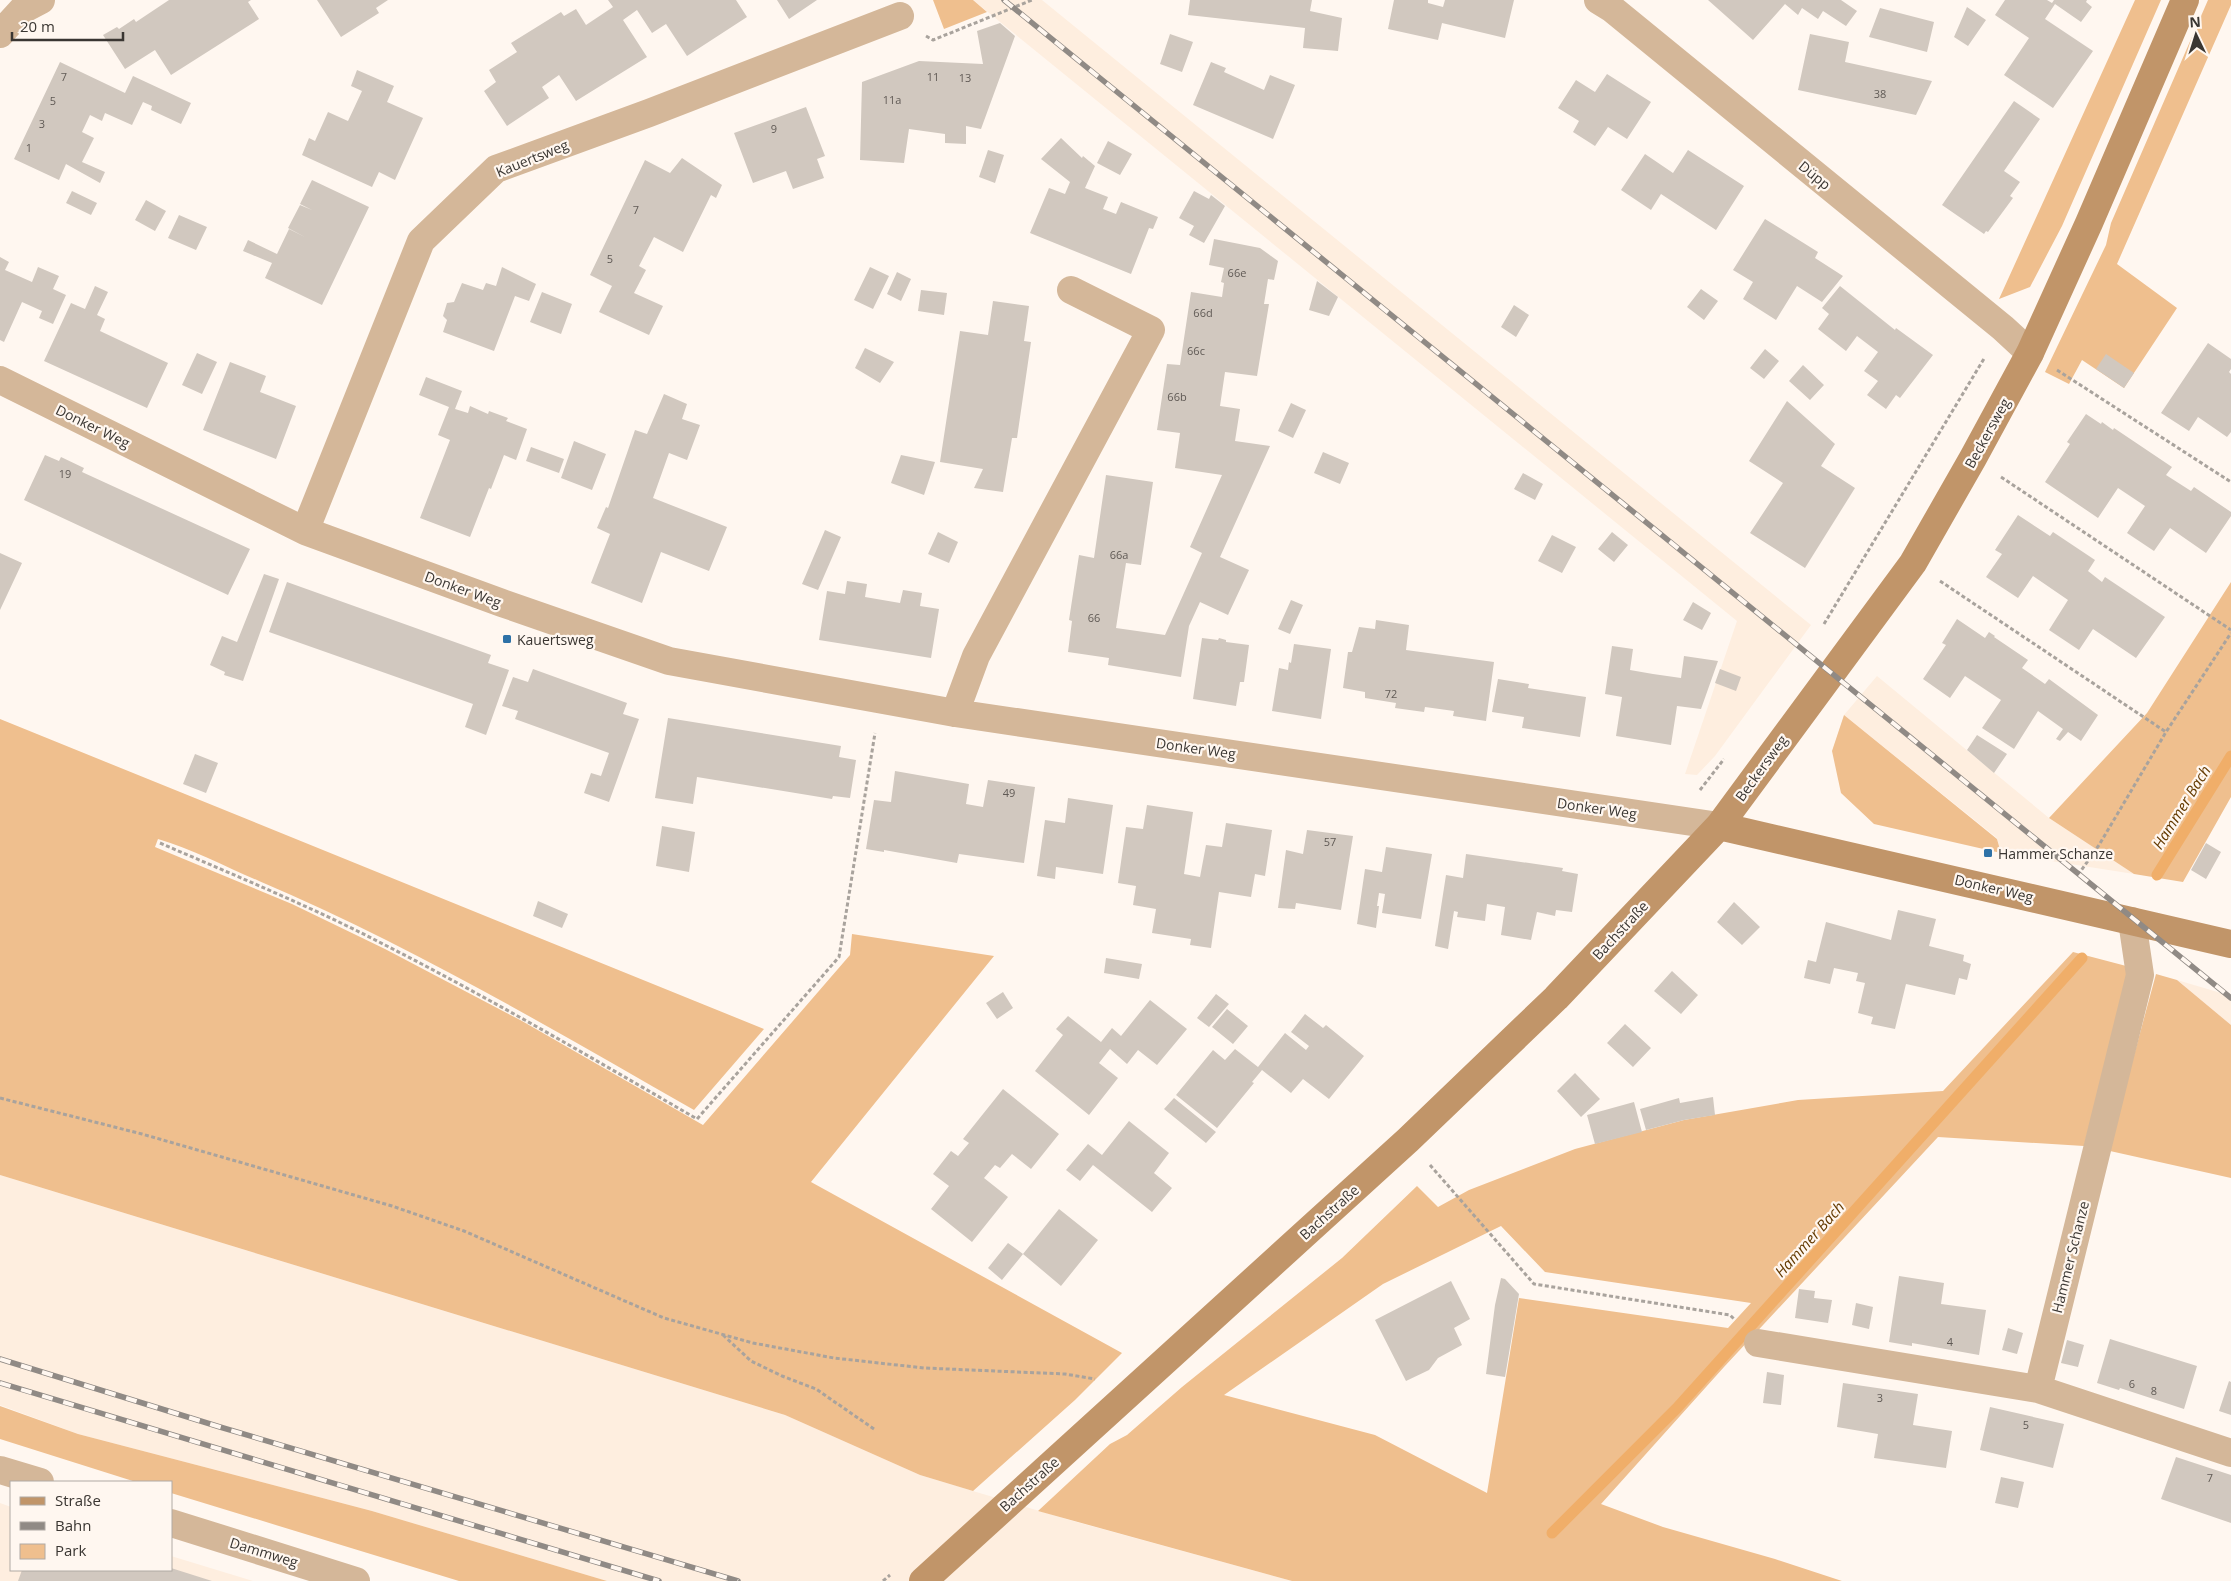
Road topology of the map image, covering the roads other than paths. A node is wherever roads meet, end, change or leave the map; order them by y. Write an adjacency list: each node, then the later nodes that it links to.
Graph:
1 (41, 0): 5 (street)
2 (1598, 0): 7 (street, Düpp)
3 (2186, 0): 7 (street, Beckersweg)
4 (900, 16): 9 (street, Kauertsweg)
5 (0, 34)
6 (1071, 290): 10 (street)
7 (2030, 353): 11 (street, Beckersweg)
8 (0, 380): 9 (street, Donker Weg)
9 (305, 531): 10 (street, Donker Weg)
10 (955, 713): 11 (street, Donker Weg)
11 (1719, 826): 12 (street, Donker Weg); 21 (street, Bachstraße)
12 (2132, 921): 13 (street, Donker Weg); 15 (street, Hammer Schanze)
13 (2231, 944)
14 (1758, 1343): 15 (street)
15 (2038, 1389): 16 (street)
16 (2231, 1453)
17 (0, 1470): 18 (street)
18 (37, 1481)
19 (172, 1523): 20 (street, Dammweg)
20 (356, 1581)
21 (923, 1581)

